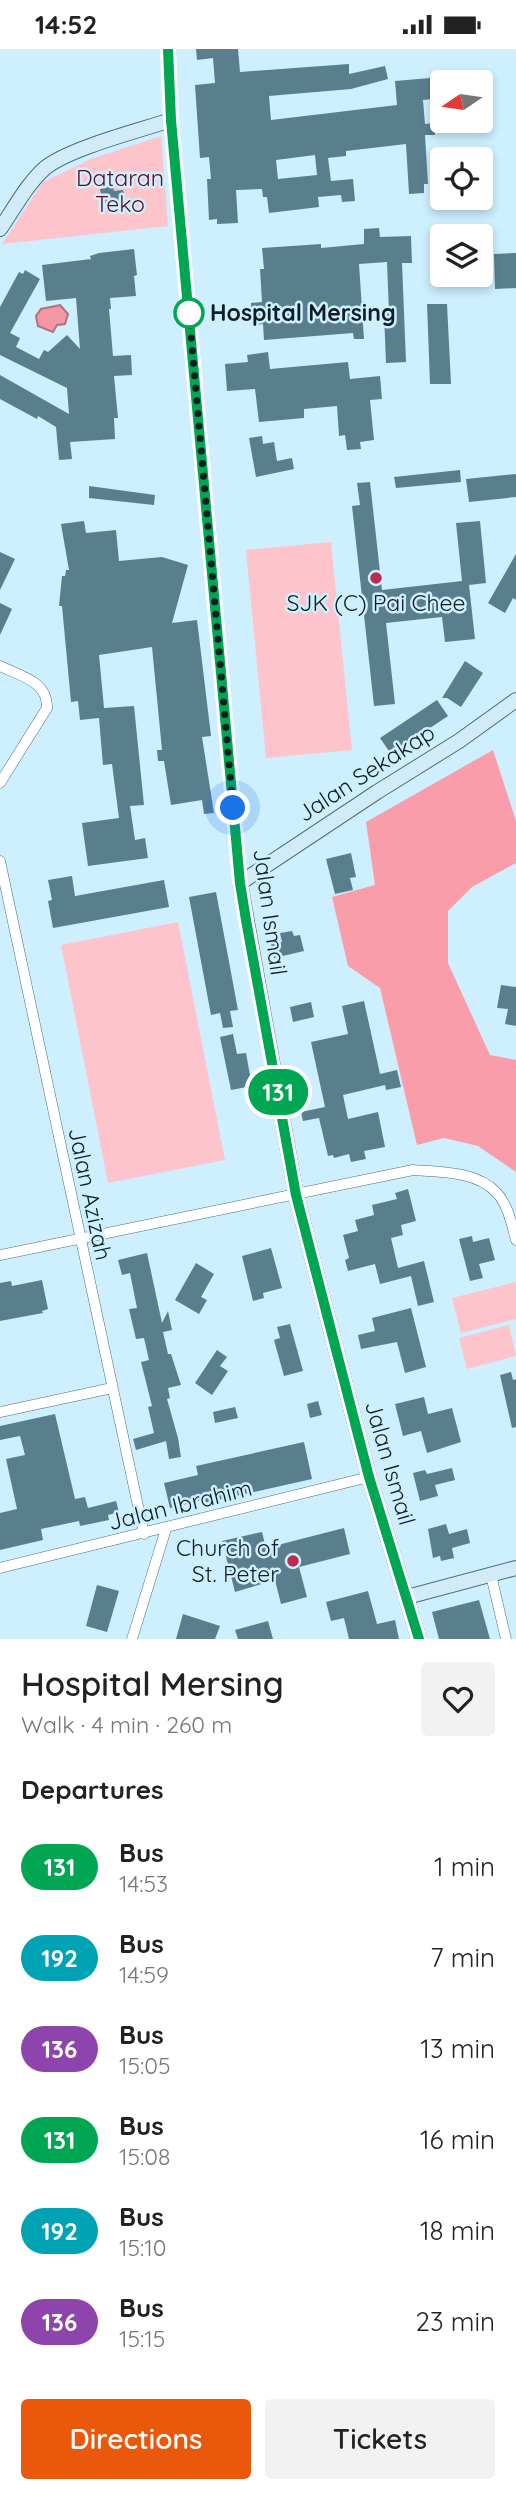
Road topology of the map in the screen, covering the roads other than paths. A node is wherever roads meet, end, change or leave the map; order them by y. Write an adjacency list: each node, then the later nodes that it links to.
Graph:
1 (168, 49): 2 (street, Jalan Ismail)
2 (171, 120): 3 (street); 8 (street, Jalan Ismail)
3 (0, 229)
4 (0, 666): 6 (street)
5 (516, 700): 8 (street, Jalan Sekakap)
6 (0, 783)
7 (0, 861): 10 (street, Jalan Azizah)
8 (240, 883): 9 (street, Jalan Ismail)
9 (296, 1195): 10 (street); 11 (street); 15 (street, Jalan Ismail)
10 (80, 1239): 12 (street); 13 (street, Jalan Azizah)
11 (516, 1240)
12 (0, 1255)
13 (112, 1388): 14 (street); 17 (street, Jalan Azizah)
14 (0, 1412)
15 (369, 1477): 16 (street, Jalan Ibrahim); 21 (street, Jalan Ismail)
16 (166, 1528): 17 (street, Jalan Ibrahim); 22 (street)
17 (144, 1534): 18 (street, Jalan Ibrahim)
18 (0, 1568)
19 (516, 1568): 20 (street)
20 (491, 1575): 21 (street); 24 (street)
21 (407, 1597): 23 (street, Jalan Ismail)
22 (132, 1639)
23 (419, 1639)
24 (506, 1639)

